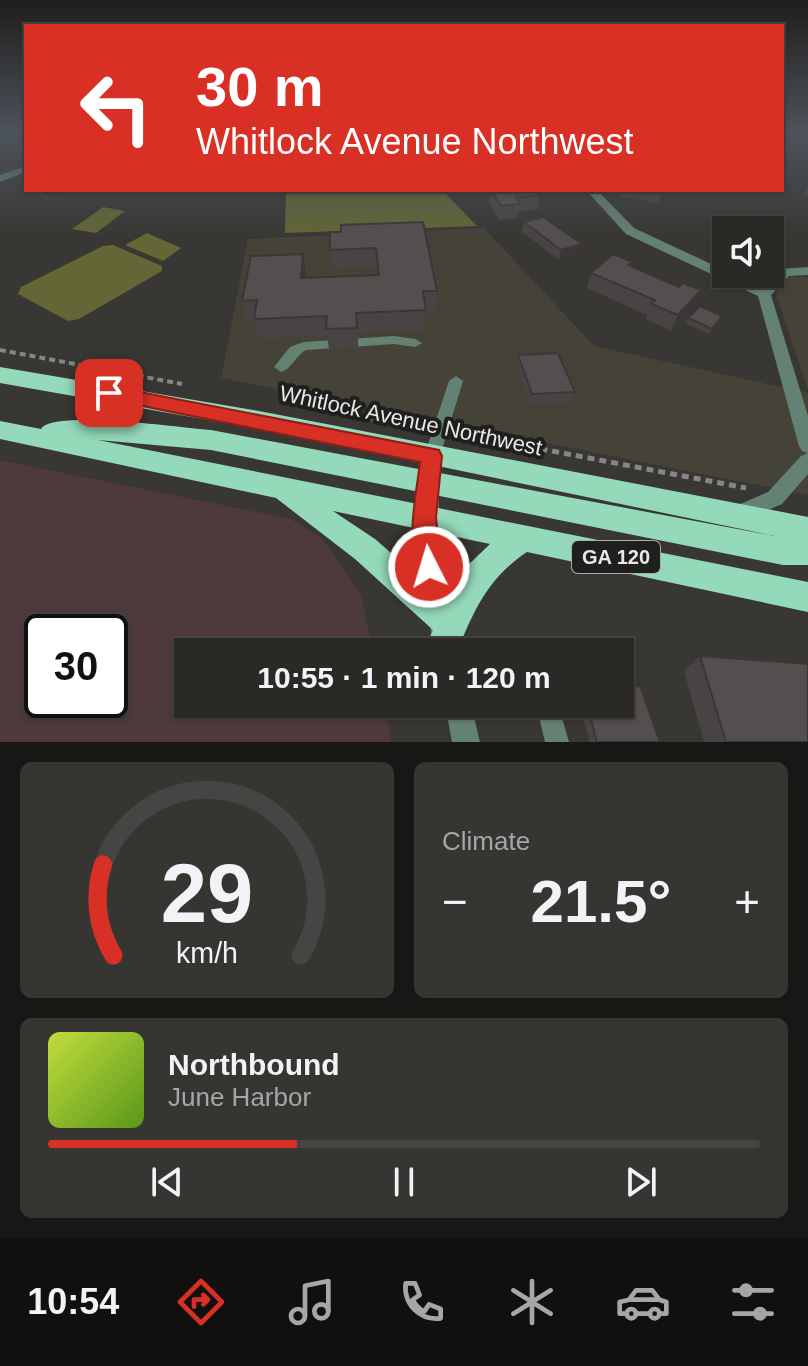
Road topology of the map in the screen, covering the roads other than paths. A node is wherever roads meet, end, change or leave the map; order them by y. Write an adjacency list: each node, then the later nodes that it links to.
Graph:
1 (24, 170): 2 (street)
2 (0, 179)
3 (593, 192): 5 (street)
4 (808, 271): 5 (street)
5 (764, 294): 10 (street)
6 (415, 343): 7 (lane)
7 (281, 367)
8 (0, 375): 14 (highway, Whitlock Avenue Northwest)
9 (456, 381): 14 (lane)
10 (804, 416): 12 (street)
11 (5, 431): 14 (highway); 15 (highway, GA 120)
12 (808, 446)
13 (808, 461): 16 (street)
14 (430, 469): 16 (highway, Whitlock Avenue Northwest); 17 (street); 20 (highway)
15 (268, 484): 17 (highway, GA 120); 22 (highway)
16 (735, 515): 18 (highway, Whitlock Avenue Northwest)
17 (425, 517): 19 (highway, GA 120); 22 (street)
18 (808, 530)
19 (524, 538): 21 (highway, GA 120); 22 (highway)
20 (808, 551)
21 (808, 597)
22 (444, 636)
23 (461, 718): 25 (street)
24 (551, 718): 26 (lane)
25 (466, 742)
26 (557, 742)

